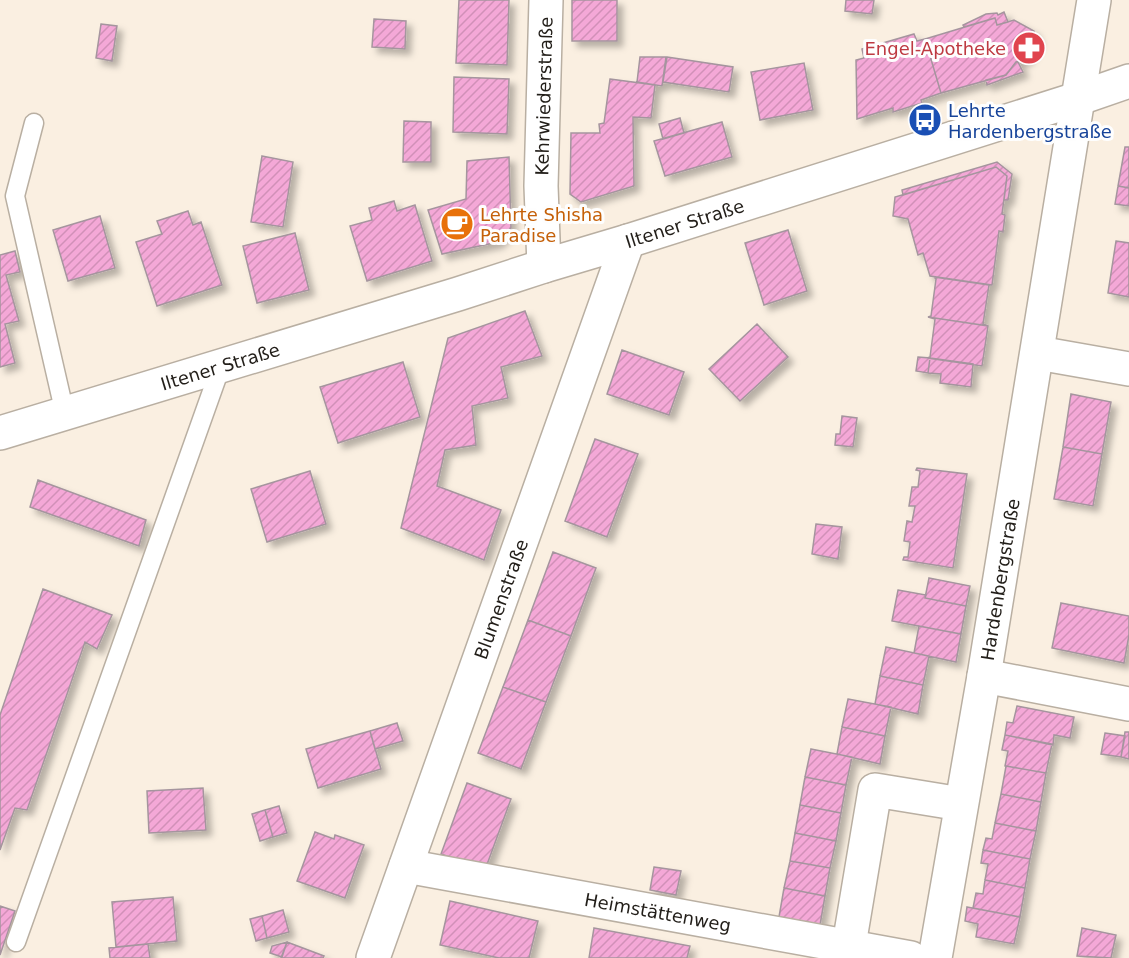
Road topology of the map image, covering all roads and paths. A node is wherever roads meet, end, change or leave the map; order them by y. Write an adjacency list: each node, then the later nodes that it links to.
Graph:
1 (546, 0): 7 (street, Kehrwiederstraße)
2 (1095, 0): 4 (street, Hardenbergstraße)
3 (1129, 81): 4 (street, Iltener Straße)
4 (1080, 98): 6 (street, Iltener Straße); 8 (street, Hardenbergstraße)
5 (34, 123): 11 (lane)
6 (628, 241): 7 (street, Iltener Straße); 16 (street, Blumenstraße)
7 (544, 266): 9 (street, Iltener Straße)
8 (1038, 354): 10 (street); 13 (street, Hardenbergstraße)
9 (221, 366): 11 (street, Iltener Straße); 17 (lane)
10 (1129, 369)
11 (65, 414): 12 (street, Iltener Straße)
12 (0, 433)
13 (984, 676): 14 (street); 15 (street, Hardenbergstraße)
14 (1129, 704)
15 (961, 804): 18 (street); 21 (street, Hardenbergstraße)
16 (406, 866): 18 (street, Heimstättenweg); 19 (street, Blumenstraße)
17 (16, 942)
18 (849, 945): 20 (street, Heimstättenweg)
19 (374, 958)
20 (911, 958)
21 (935, 958)

